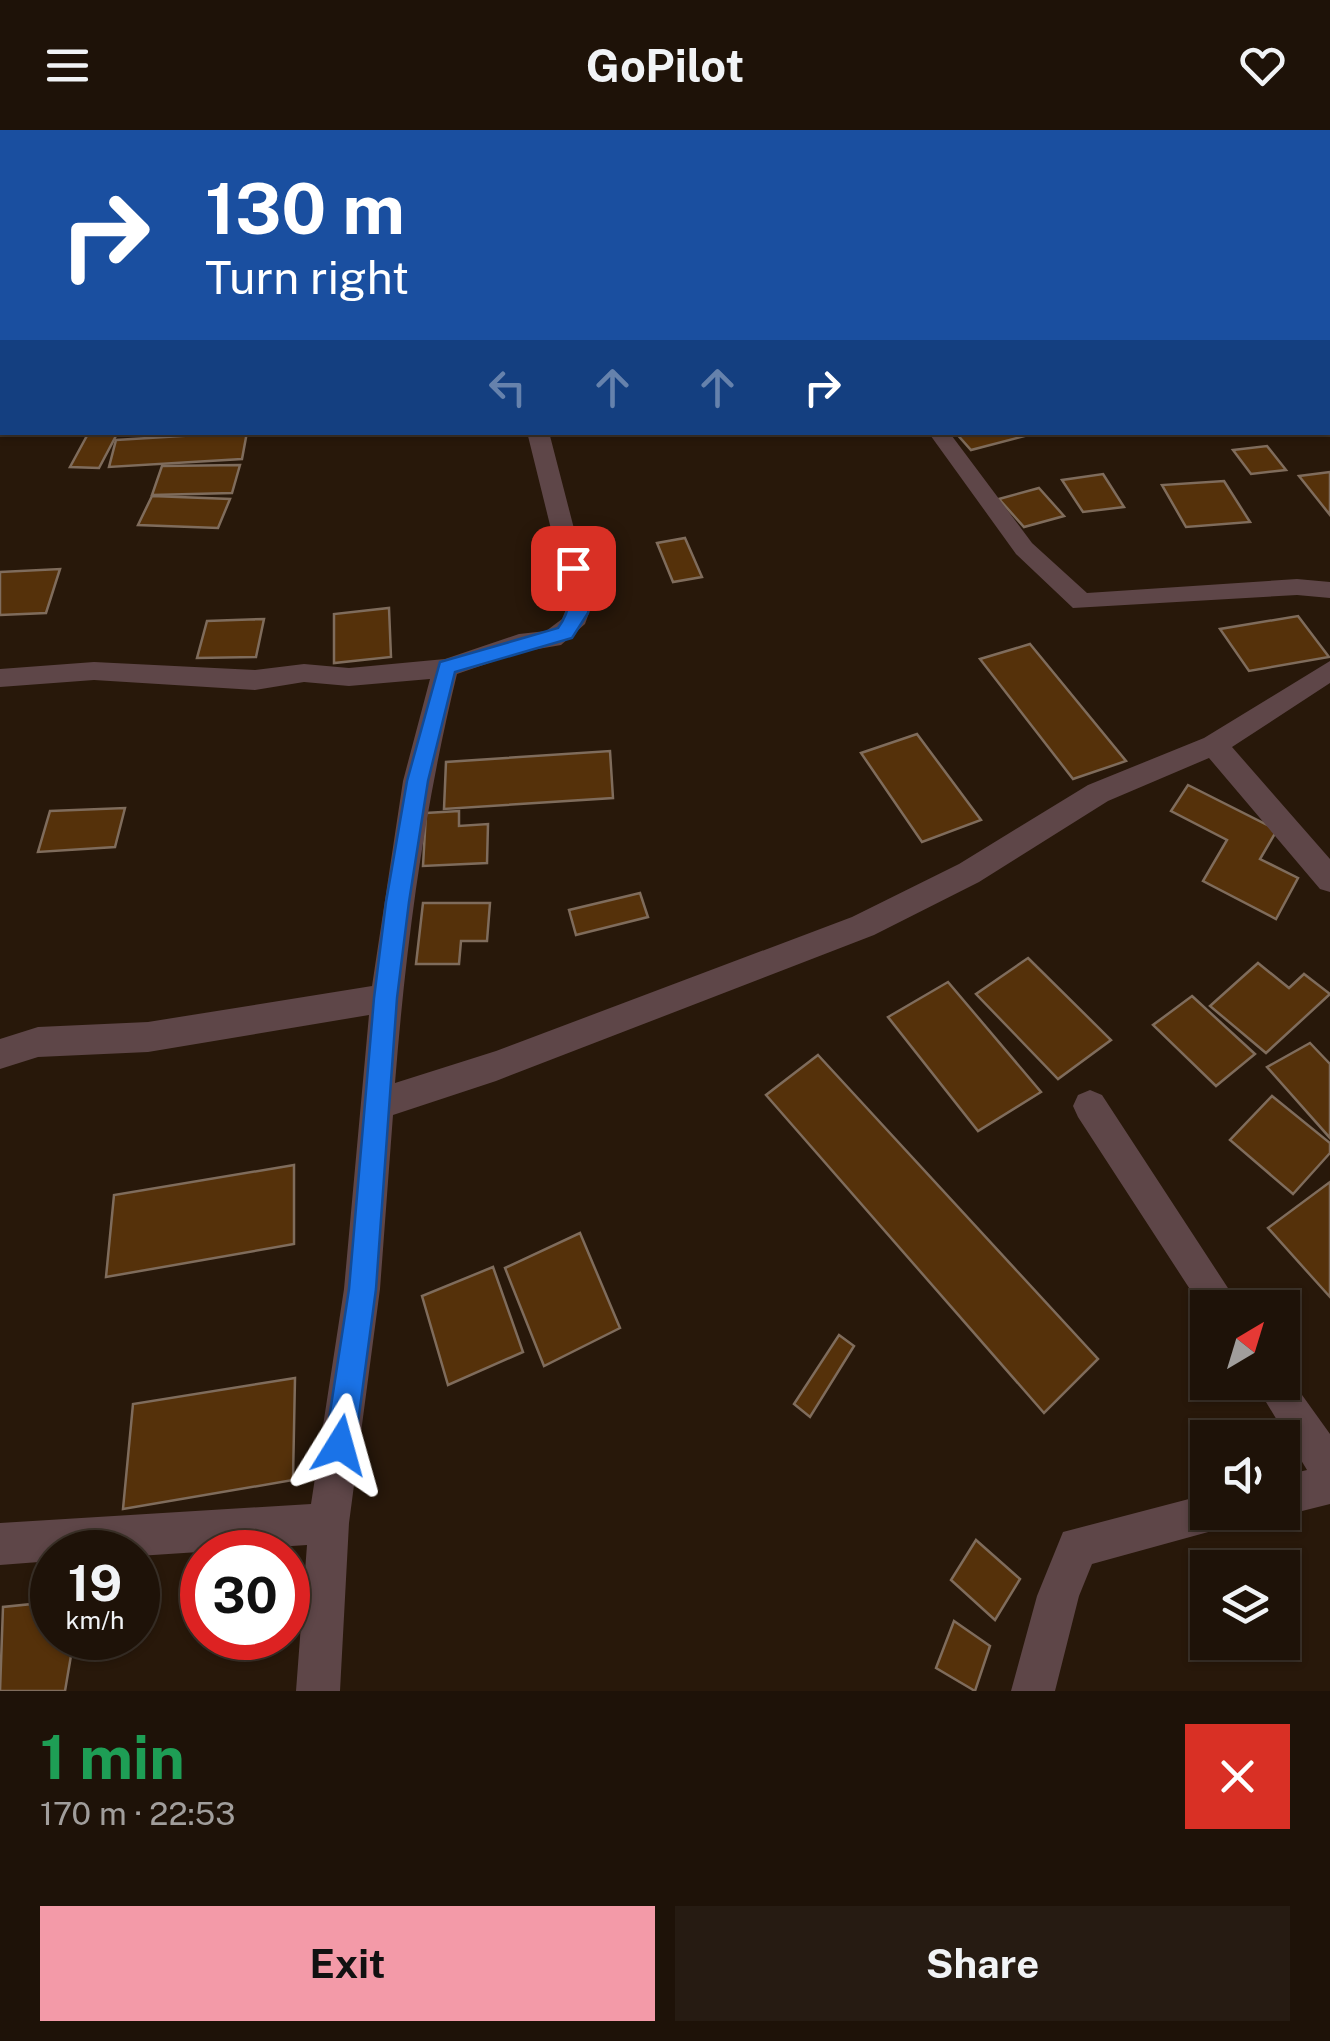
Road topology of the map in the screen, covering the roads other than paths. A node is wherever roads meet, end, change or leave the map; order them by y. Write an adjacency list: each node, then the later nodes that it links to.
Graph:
1 (539, 435): 4 (street)
2 (940, 435): 3 (street)
3 (1330, 590)
4 (446, 668): 6 (street); 9 (street)
5 (1330, 670): 7 (street)
6 (0, 678)
7 (1214, 745): 8 (street); 11 (street)
8 (1330, 880)
9 (386, 998): 10 (street); 11 (street)
10 (0, 1054)
11 (377, 1105): 19 (street)
12 (1090, 1106): 13 (street)
13 (1211, 1290)
14 (1285, 1400): 15 (street)
15 (1330, 1470)
16 (1330, 1484): 17 (street)
17 (1300, 1492)
18 (1190, 1518): 22 (street)
19 (329, 1522): 20 (street); 21 (street)
20 (0, 1544)
21 (318, 1691)
22 (1033, 1691)

